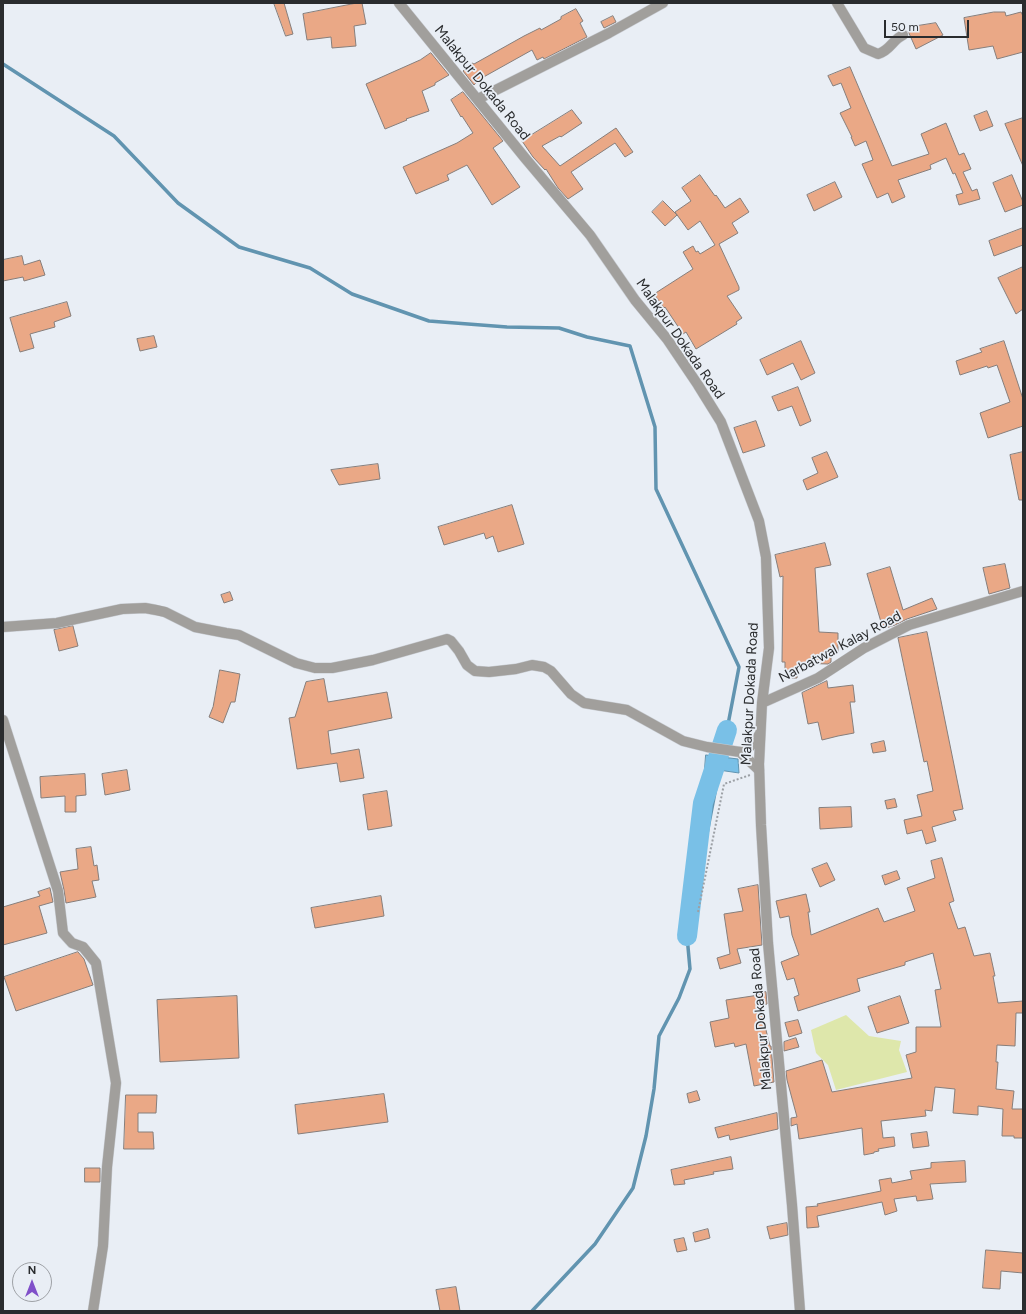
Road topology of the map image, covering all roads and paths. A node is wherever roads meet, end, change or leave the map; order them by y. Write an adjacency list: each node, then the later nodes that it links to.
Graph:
1 (399, 3): 5 (street, Malakpur Dokada Road)
2 (663, 3): 5 (street)
3 (837, 3): 4 (street)
4 (903, 35)
5 (478, 99): 8 (street, Malakpur Dokada Road)
6 (1023, 591): 8 (street, Narbatwal Kalay Road)
7 (3, 627): 11 (street)
8 (762, 703): 10 (street, Malakpur Dokada Road)
9 (3, 720): 14 (street)
10 (760, 734): 11 (street); 12 (street, Malakpur Dokada Road)
11 (740, 752): 12 (street)
12 (759, 771): 13 (path); 15 (street, Malakpur Dokada Road)
13 (698, 912)
14 (93, 1311)
15 (800, 1311)

